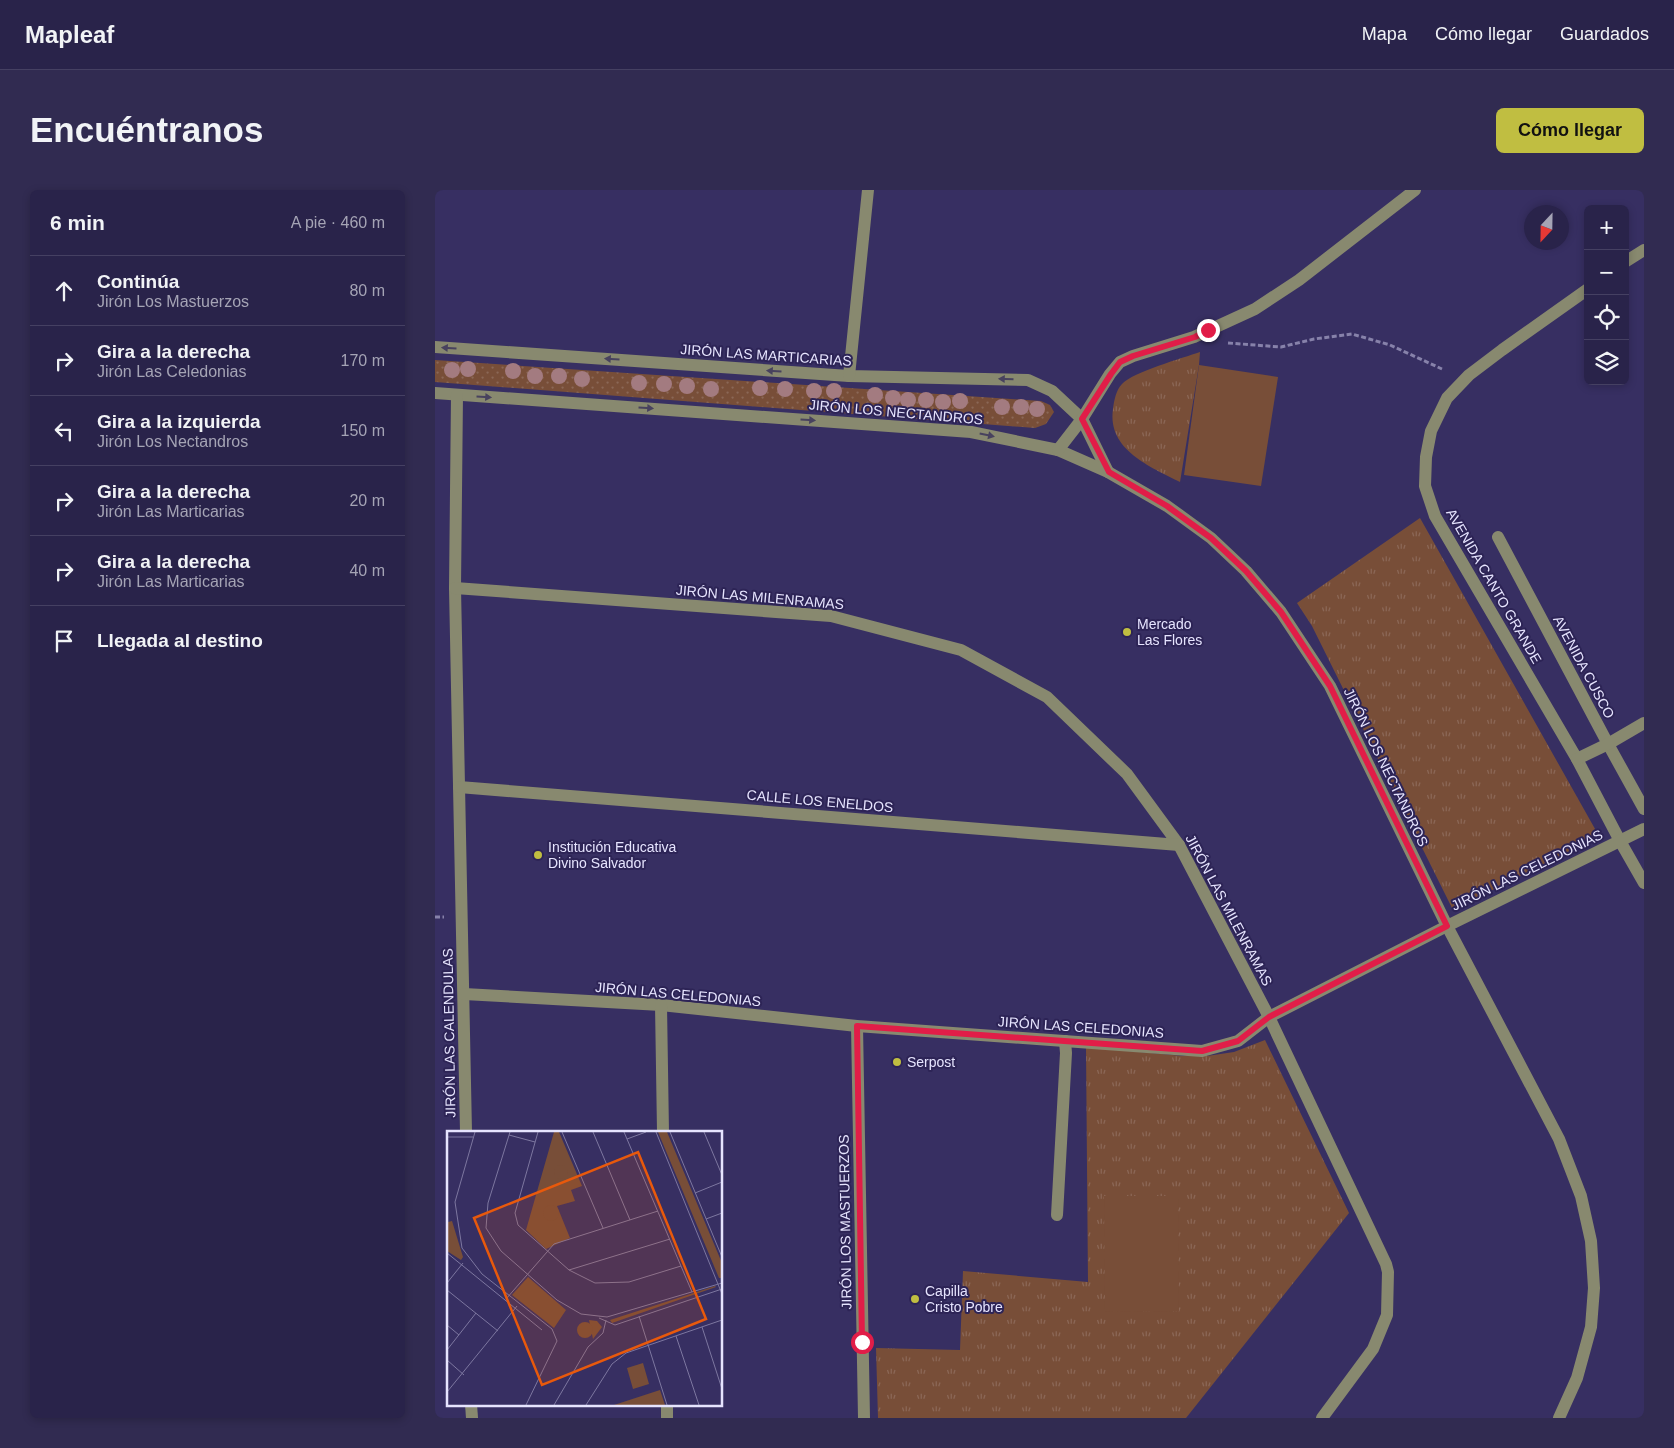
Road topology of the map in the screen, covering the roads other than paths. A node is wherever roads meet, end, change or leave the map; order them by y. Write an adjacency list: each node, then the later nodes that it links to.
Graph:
1 (868, 190): 7 (street)
2 (1415, 190): 10 (street)
3 (1644, 250): 4 (street)
4 (1629, 259)
5 (1584, 292): 17 (street, AVENIDA CANTO GRANDE)
6 (435, 347): 7 (street, JIRÓN LAS MARTICARIAS, one-way to 6)
7 (849, 376): 10 (street, JIRÓN LAS MARTICARIAS, one-way to 7)
8 (435, 393): 9 (street, JIRÓN LOS NECTANDROS)
9 (457, 395): 11 (street, JIRÓN LOS NECTANDROS, one-way to 11); 14 (street, JIRÓN LAS CALENDULAS)
10 (1082, 419): 11 (street); 12 (street, JIRÓN LAS MARTICARIAS)
11 (1058, 450): 12 (street, JIRÓN LOS NECTANDROS)
12 (1109, 472): 24 (street, JIRÓN LOS NECTANDROS)
13 (1499, 538): 16 (street, AVENIDA CUSCO)
14 (455, 588): 18 (street, JIRÓN LAS CALENDULAS); 22 (street, JIRÓN LAS MILENRAMAS)
15 (1644, 723): 16 (street)
16 (1607, 744): 17 (street); 19 (street, AVENIDA CUSCO)
17 (1577, 758): 21 (street, AVENIDA CANTO GRANDE)
18 (459, 787): 22 (street, CALLE LOS ENELDOS); 25 (street, JIRÓN LAS CALENDULAS)
19 (1644, 808)
20 (1644, 829): 21 (street, JIRÓN LAS CELEDONIAS)
21 (1620, 841): 23 (street, AVENIDA CANTO GRANDE); 24 (street, JIRÓN LAS CELEDONIAS)
22 (1179, 845): 27 (street, JIRÓN LAS MILENRAMAS)
23 (1644, 883)
24 (1447, 926): 27 (street, JIRÓN LAS CELEDONIAS); 35 (street, JIRÓN LOS NECTANDROS)
25 (464, 994): 26 (street, JIRÓN LAS CELEDONIAS); 30 (street, JIRÓN LAS CALENDULAS)
26 (661, 1005): 28 (street, JIRÓN LAS CELEDONIAS); 31 (street)
27 (1269, 1017): 29 (street, JIRÓN LAS CELEDONIAS); 34 (street, JIRÓN LAS MILENRAMAS)
28 (857, 1026): 29 (street, JIRÓN LAS CELEDONIAS); 33 (street, JIRÓN LOS MASTUERZOS)
29 (1065, 1041): 32 (street)
30 (466, 1131)
31 (663, 1131)
32 (1057, 1215)
33 (864, 1418)
34 (1322, 1418)
35 (1559, 1418)

